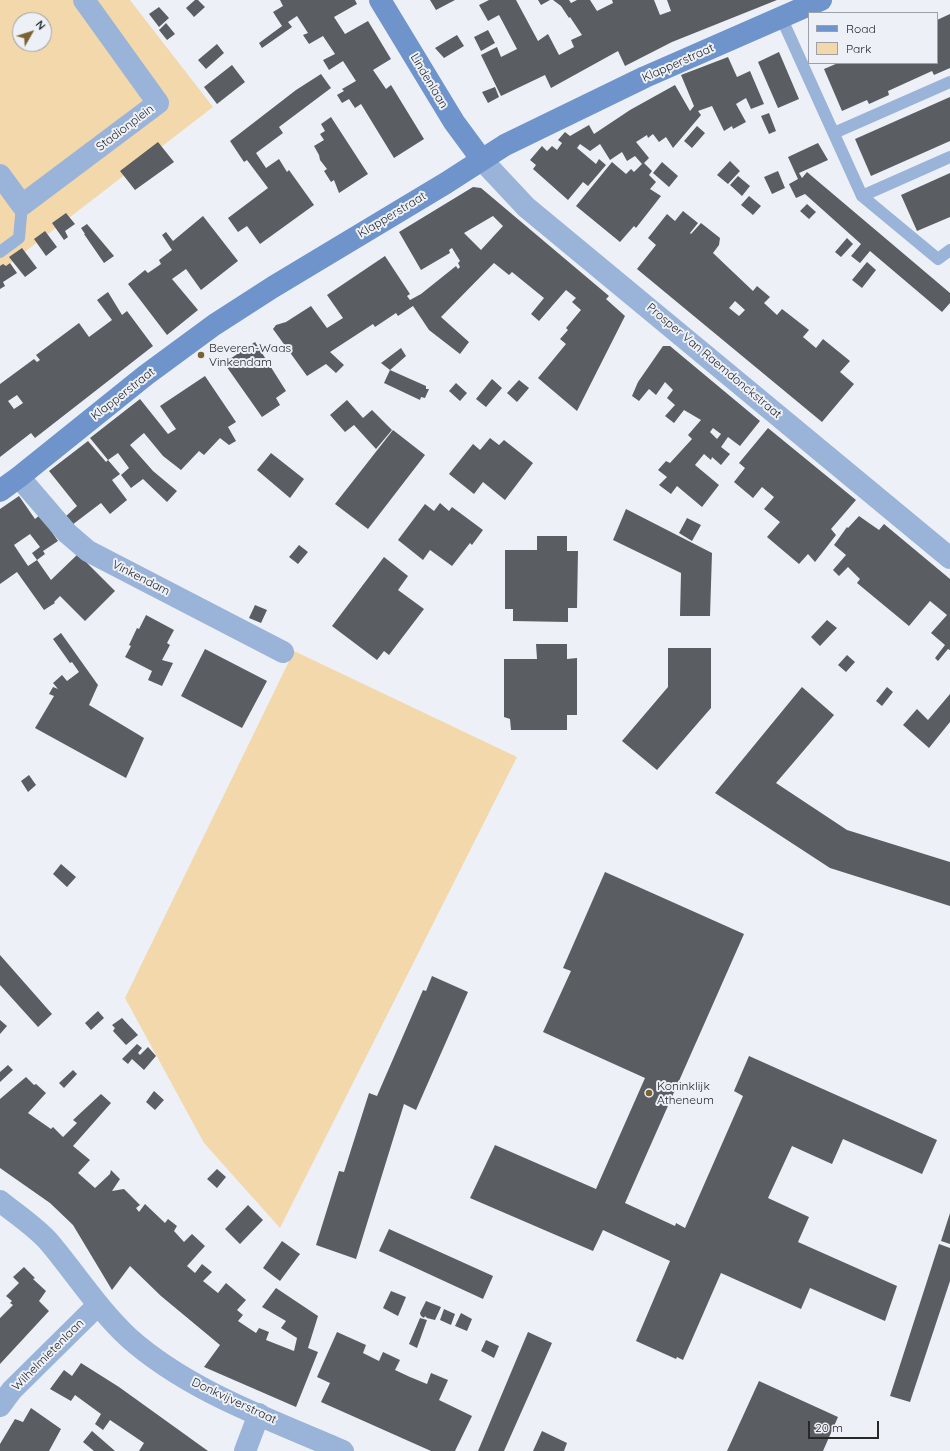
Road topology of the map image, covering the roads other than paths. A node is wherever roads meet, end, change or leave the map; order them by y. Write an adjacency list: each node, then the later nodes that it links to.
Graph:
1 (380, 0): 8 (street, Lindenlaan)
2 (821, 0): 4 (street, Klapperstraat)
3 (86, 1): 11 (street, Stadionplein)
4 (781, 17): 6 (lane); 8 (street, Klapperstraat)
5 (950, 82): 6 (lane)
6 (834, 133): 10 (lane)
7 (950, 157): 10 (lane)
8 (482, 160): 14 (street, Klapperstraat); 16 (street, Prosper Van Raemdonckstraat)
9 (0, 175): 11 (street)
10 (862, 196): 12 (lane)
11 (22, 204): 13 (lane)
12 (950, 250)
13 (0, 252)
14 (19, 477): 15 (street, Klapperstraat); 17 (street, Vinkendam)
15 (0, 490)
16 (950, 558)
17 (283, 652)
18 (0, 1201): 19 (street, Donkvijverstraat)
19 (98, 1306): 20 (street, Wilhelmietenlaan); 21 (street, Donkvijverstraat)
20 (0, 1406)
21 (259, 1414): 22 (street); 23 (street, Donkvijverstraat)
22 (245, 1451)
23 (343, 1451)

